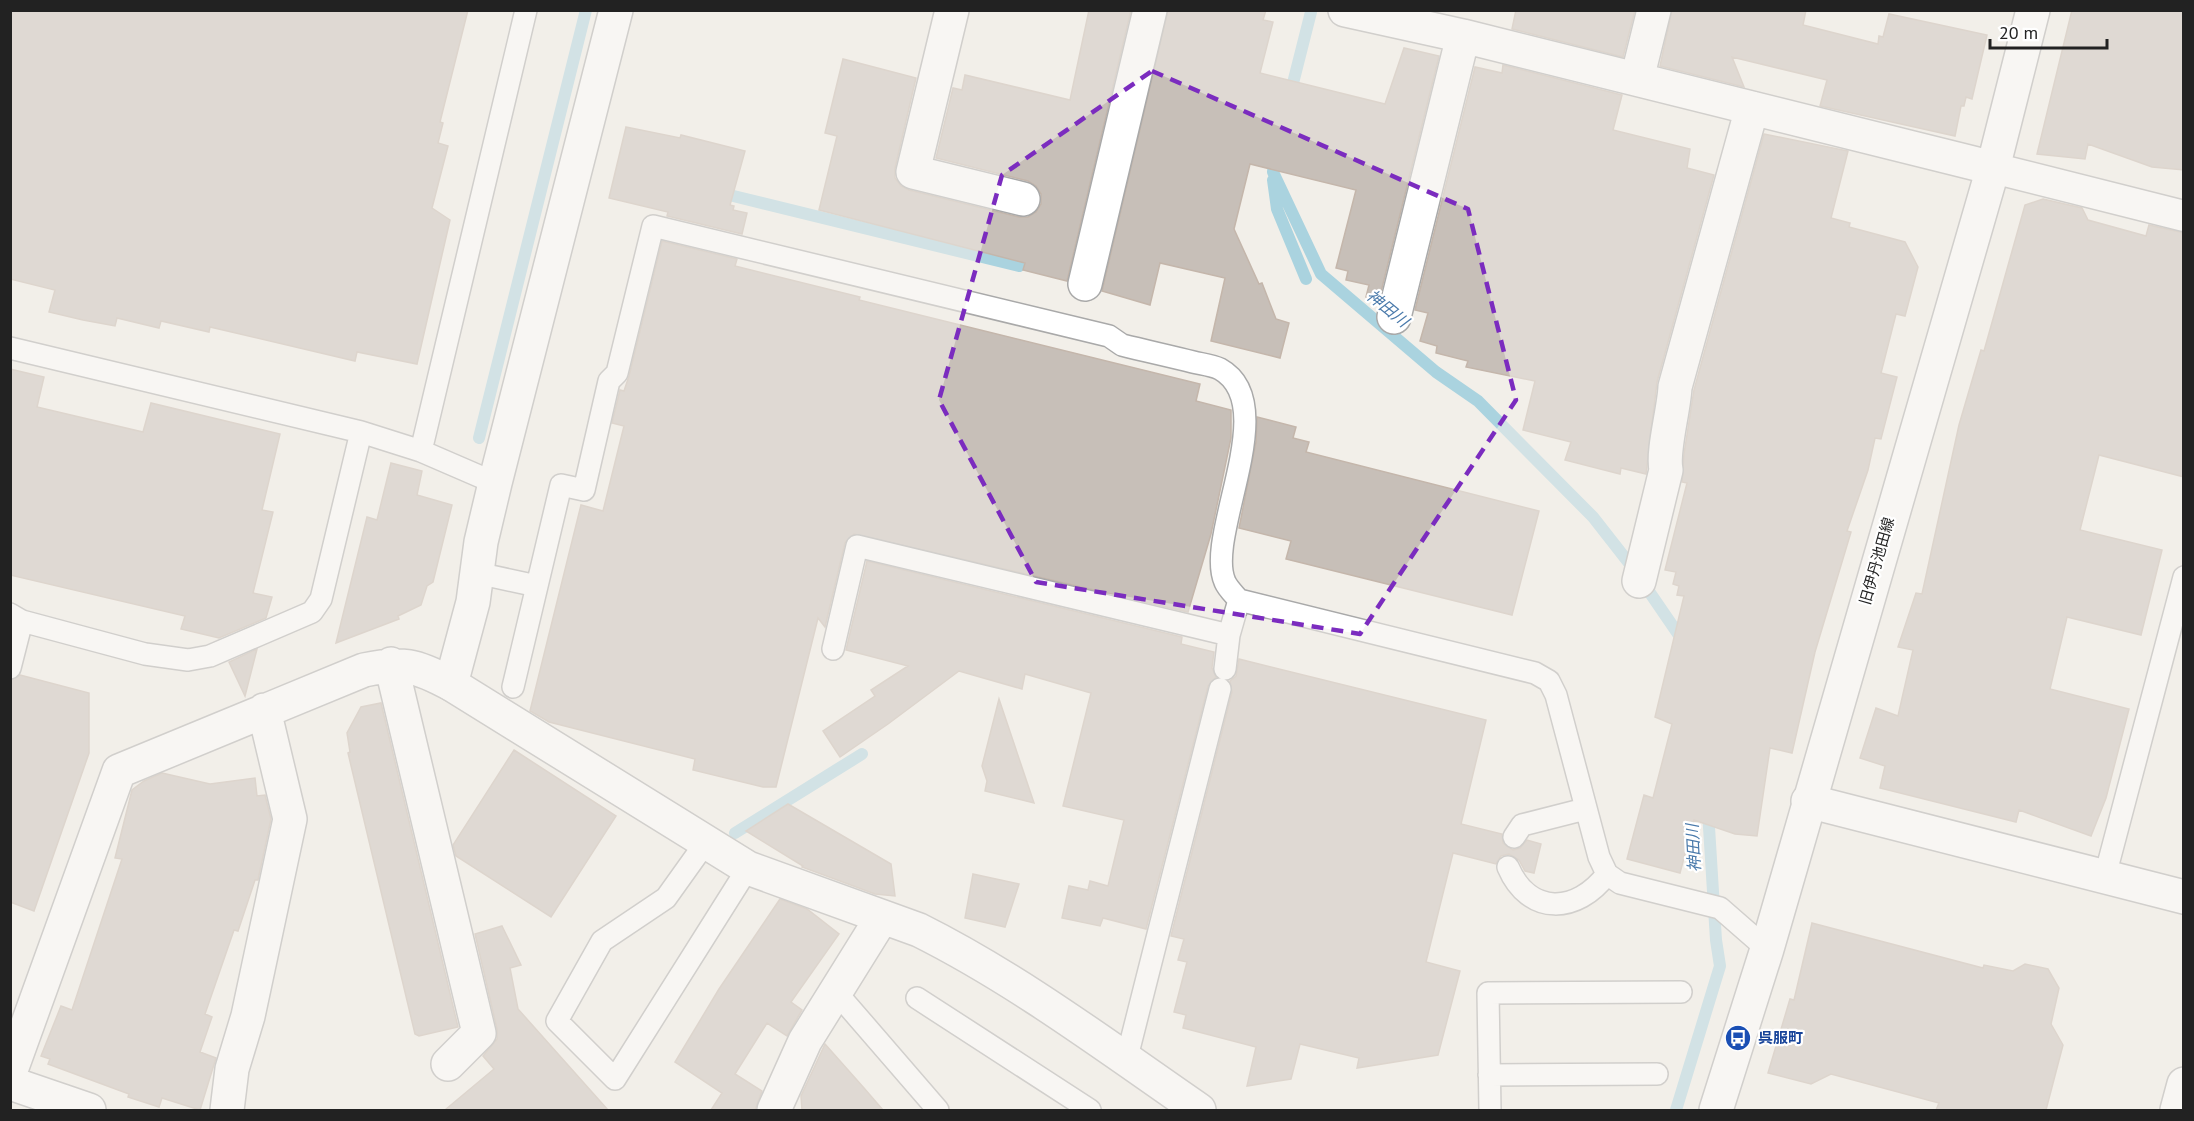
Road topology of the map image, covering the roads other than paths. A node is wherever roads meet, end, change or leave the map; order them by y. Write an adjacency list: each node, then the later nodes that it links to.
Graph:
1 (526, 10): 18 (lane)
2 (616, 10): 19 (street)
3 (952, 10): 12 (street)
4 (1150, 10): 14 (street)
5 (1345, 10): 8 (street)
6 (1654, 10): 9 (street)
7 (2033, 10): 11 (street, 旧伊丹池田線)
8 (1463, 36): 9 (street); 15 (street)
9 (1637, 79): 10 (street)
10 (1752, 108): 11 (street); 22 (street)
11 (1993, 168): 13 (street); 33 (street, 旧伊丹池田線)
12 (1023, 199)
13 (2184, 216)
14 (1085, 284)
15 (1394, 317)
16 (10, 348): 17 (lane)
17 (361, 432): 18 (lane); 25 (lane)
18 (421, 451): 19 (lane)
19 (495, 483): 20 (street)
20 (477, 573): 23 (lane); 30 (street)
21 (2184, 578): 40 (lane)
22 (1640, 581)
23 (537, 586): 24 (lane); 31 (lane)
24 (1239, 600): 26 (lane); 34 (lane)
25 (16, 617): 29 (lane)
26 (1229, 635): 27 (lane); 47 (lane)
27 (833, 649)
28 (391, 664): 30 (street); 32 (street); 48 (street)
29 (10, 668)
30 (451, 684): 36 (street)
31 (513, 687)
32 (264, 710): 49 (street); 55 (street)
33 (1808, 801): 40 (street); 43 (street, 旧伊丹池田線)
34 (1585, 808): 35 (lane); 39 (lane)
35 (1514, 837)
36 (706, 842): 38 (street); 38 (lane)
37 (1508, 867): 39 (lane)
38 (748, 868): 42 (street)
39 (1607, 874): 43 (lane)
40 (2105, 876): 41 (street)
41 (2184, 897)
42 (881, 919): 44 (street); 47 (street)
43 (1767, 949): 61 (street, 旧伊丹池田線)
44 (836, 992): 56 (street); 57 (lane)
45 (1681, 992): 51 (lane)
46 (917, 998): 58 (lane)
47 (1126, 1061): 59 (street)
48 (448, 1064)
49 (10, 1073)
50 (1657, 1074): 51 (lane)
51 (1489, 1075): 60 (lane)
52 (10, 1083): 54 (street)
53 (2184, 1084): 62 (street)
54 (89, 1110)
55 (227, 1110)
56 (774, 1110)
57 (938, 1110)
58 (1090, 1110)
59 (1198, 1110)
60 (1490, 1110)
61 (1716, 1110)
62 (2177, 1110)

